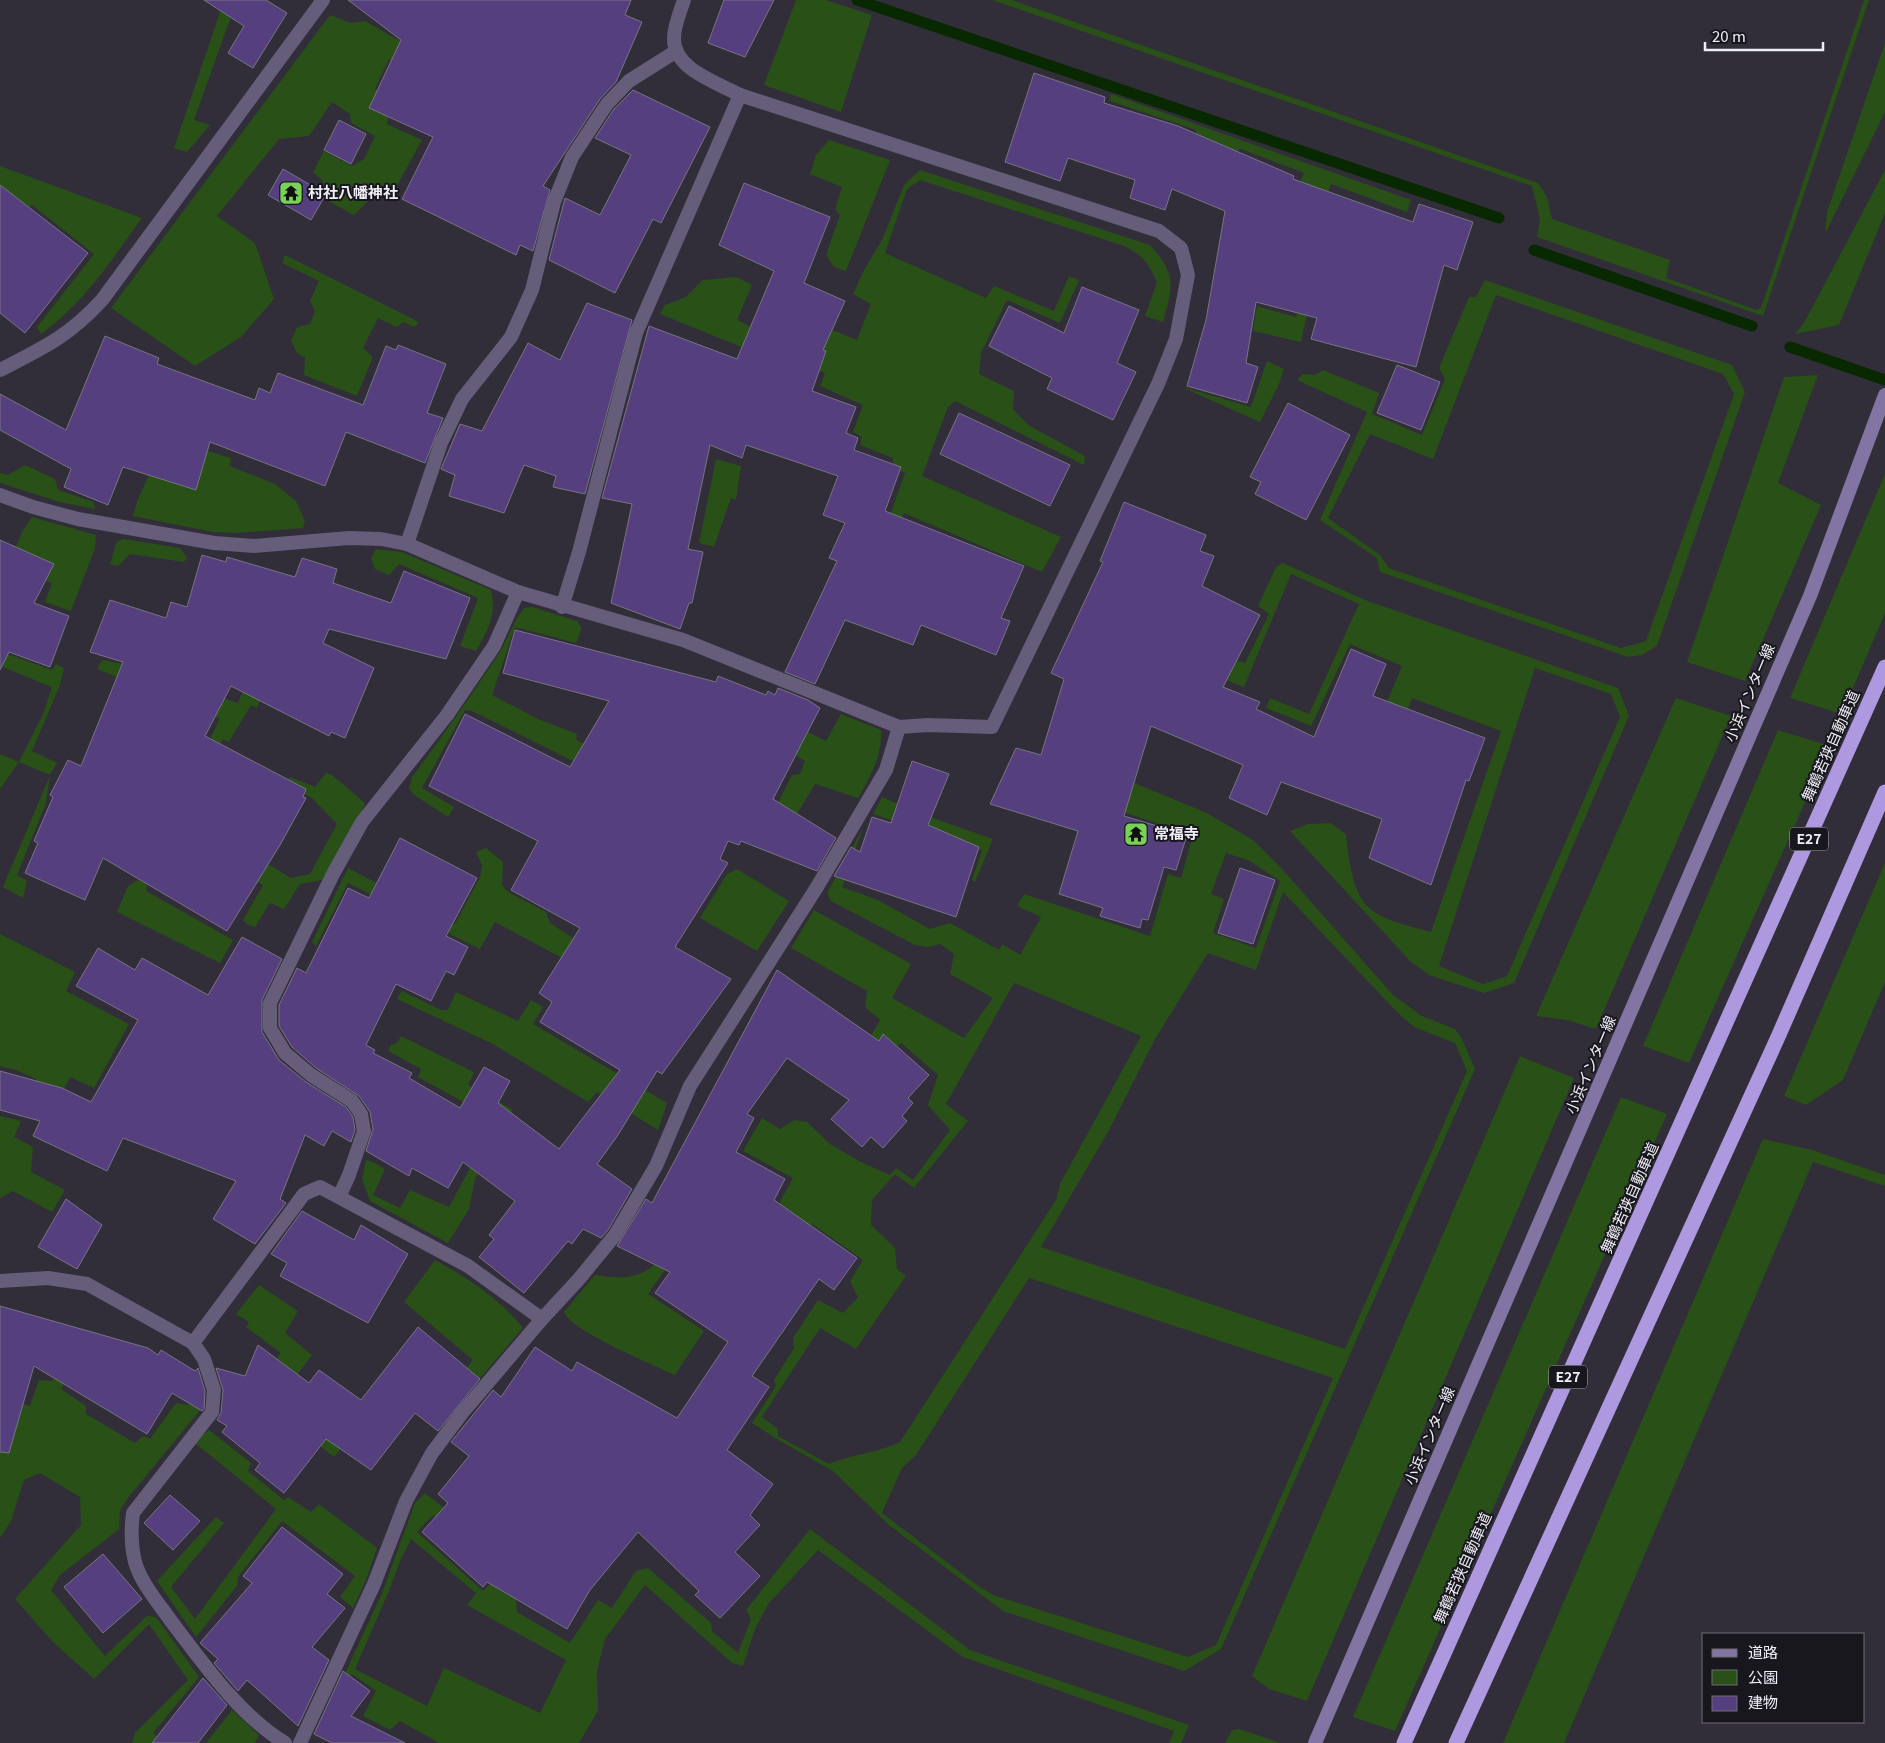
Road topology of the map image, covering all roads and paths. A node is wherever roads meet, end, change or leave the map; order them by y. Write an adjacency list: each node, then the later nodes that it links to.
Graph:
1 (323, 0): 5 (street)
2 (684, 0): 3 (street)
3 (675, 52): 4 (street); 8 (street)
4 (740, 95): 10 (street); 12 (street)
5 (0, 370)
6 (1885, 395): 20 (main road, 小浜インター線)
7 (0, 495): 8 (street)
8 (407, 544): 9 (street)
9 (518, 592): 10 (street); 14 (street)
10 (562, 607): 12 (street)
11 (1885, 667): 21 (highway, 舞鶴若狭自動車道 / E27)
12 (899, 727): 16 (street)
13 (1885, 792): 22 (highway)
14 (339, 1197): 16 (street); 17 (street)
15 (0, 1281): 17 (street)
16 (542, 1319): 19 (street)
17 (193, 1343): 18 (street)
18 (285, 1743)
19 (300, 1743)
20 (1315, 1743)
21 (1404, 1743)
22 (1456, 1743)

